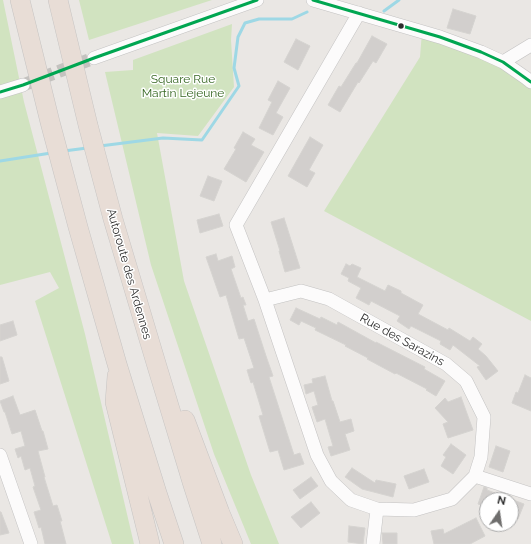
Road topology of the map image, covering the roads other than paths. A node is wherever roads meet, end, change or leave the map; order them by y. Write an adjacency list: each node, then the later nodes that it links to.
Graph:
1 (20, 0): 14 (highway)
2 (58, 0): 13 (highway, Autoroute des Ardennes)
3 (258, 0): 7 (street)
4 (313, 0): 5 (street)
5 (360, 13): 8 (street); 12 (street, Rue des Sarazins)
6 (531, 45): 8 (street)
7 (94, 58)
8 (503, 62): 9 (street)
9 (531, 82)
10 (23, 85): 11 (street)
11 (0, 92)
12 (265, 300): 16 (street, Rue des Sarazins); 18 (street, Rue des Sarazins)
13 (156, 363): 22 (highway, Autoroute des Ardennes); 23 (highway)
14 (117, 364): 20 (highway); 21 (highway)
15 (0, 455): 19 (street)
16 (475, 476): 17 (street); 18 (street, Rue des Sarazins)
17 (531, 494)
18 (377, 509): 24 (street)
19 (31, 544)
20 (150, 544)
21 (174, 544)
22 (212, 544)
23 (233, 544)
24 (373, 544)

